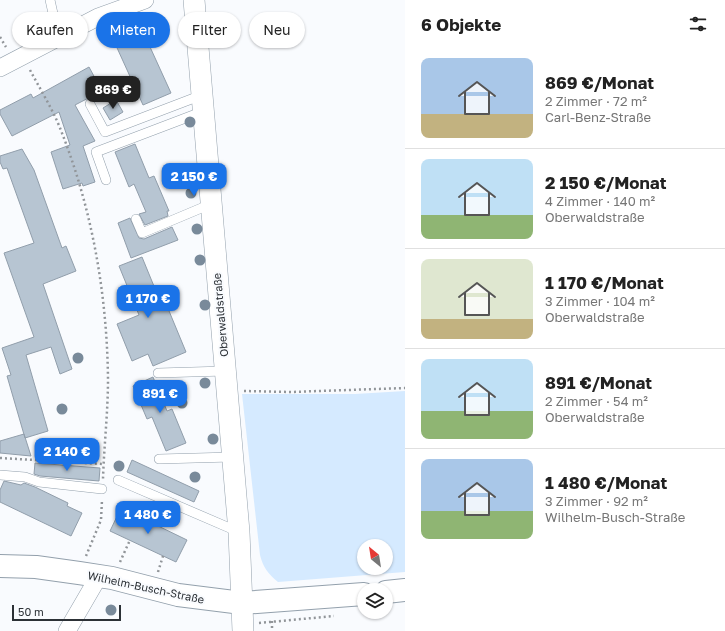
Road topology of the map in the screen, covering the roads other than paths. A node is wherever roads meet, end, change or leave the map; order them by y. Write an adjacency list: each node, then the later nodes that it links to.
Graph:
1 (50, 0): 4 (lane)
2 (145, 0): 5 (street)
3 (194, 0): 8 (street, Oberwaldstraße)
4 (53, 12)
5 (88, 22)
6 (35, 48): 7 (street)
7 (0, 68)
8 (203, 103): 9 (lane); 10 (lane); 11 (street, Oberwaldstraße)
9 (90, 104)
10 (106, 180)
11 (211, 204): 12 (lane); 14 (street, Oberwaldstraße)
12 (136, 219)
13 (158, 373): 14 (lane)
14 (226, 380): 15 (street, Oberwaldstraße)
15 (232, 456): 16 (lane); 20 (street, Oberwaldstraße)
16 (159, 459)
17 (0, 475): 19 (lane)
18 (118, 480): 20 (lane)
19 (102, 489)
20 (239, 532): 26 (street, Oberwaldstraße)
21 (0, 566): 22 (main road, Wilhelm-Busch-Straße)
22 (96, 575): 26 (main road, Wilhelm-Busch-Straße); 27 (street)
23 (405, 590): 24 (main road)
24 (393, 591)
25 (357, 605): 26 (main road, Wilhelm-Busch-Straße)
26 (242, 620)
27 (67, 631)

